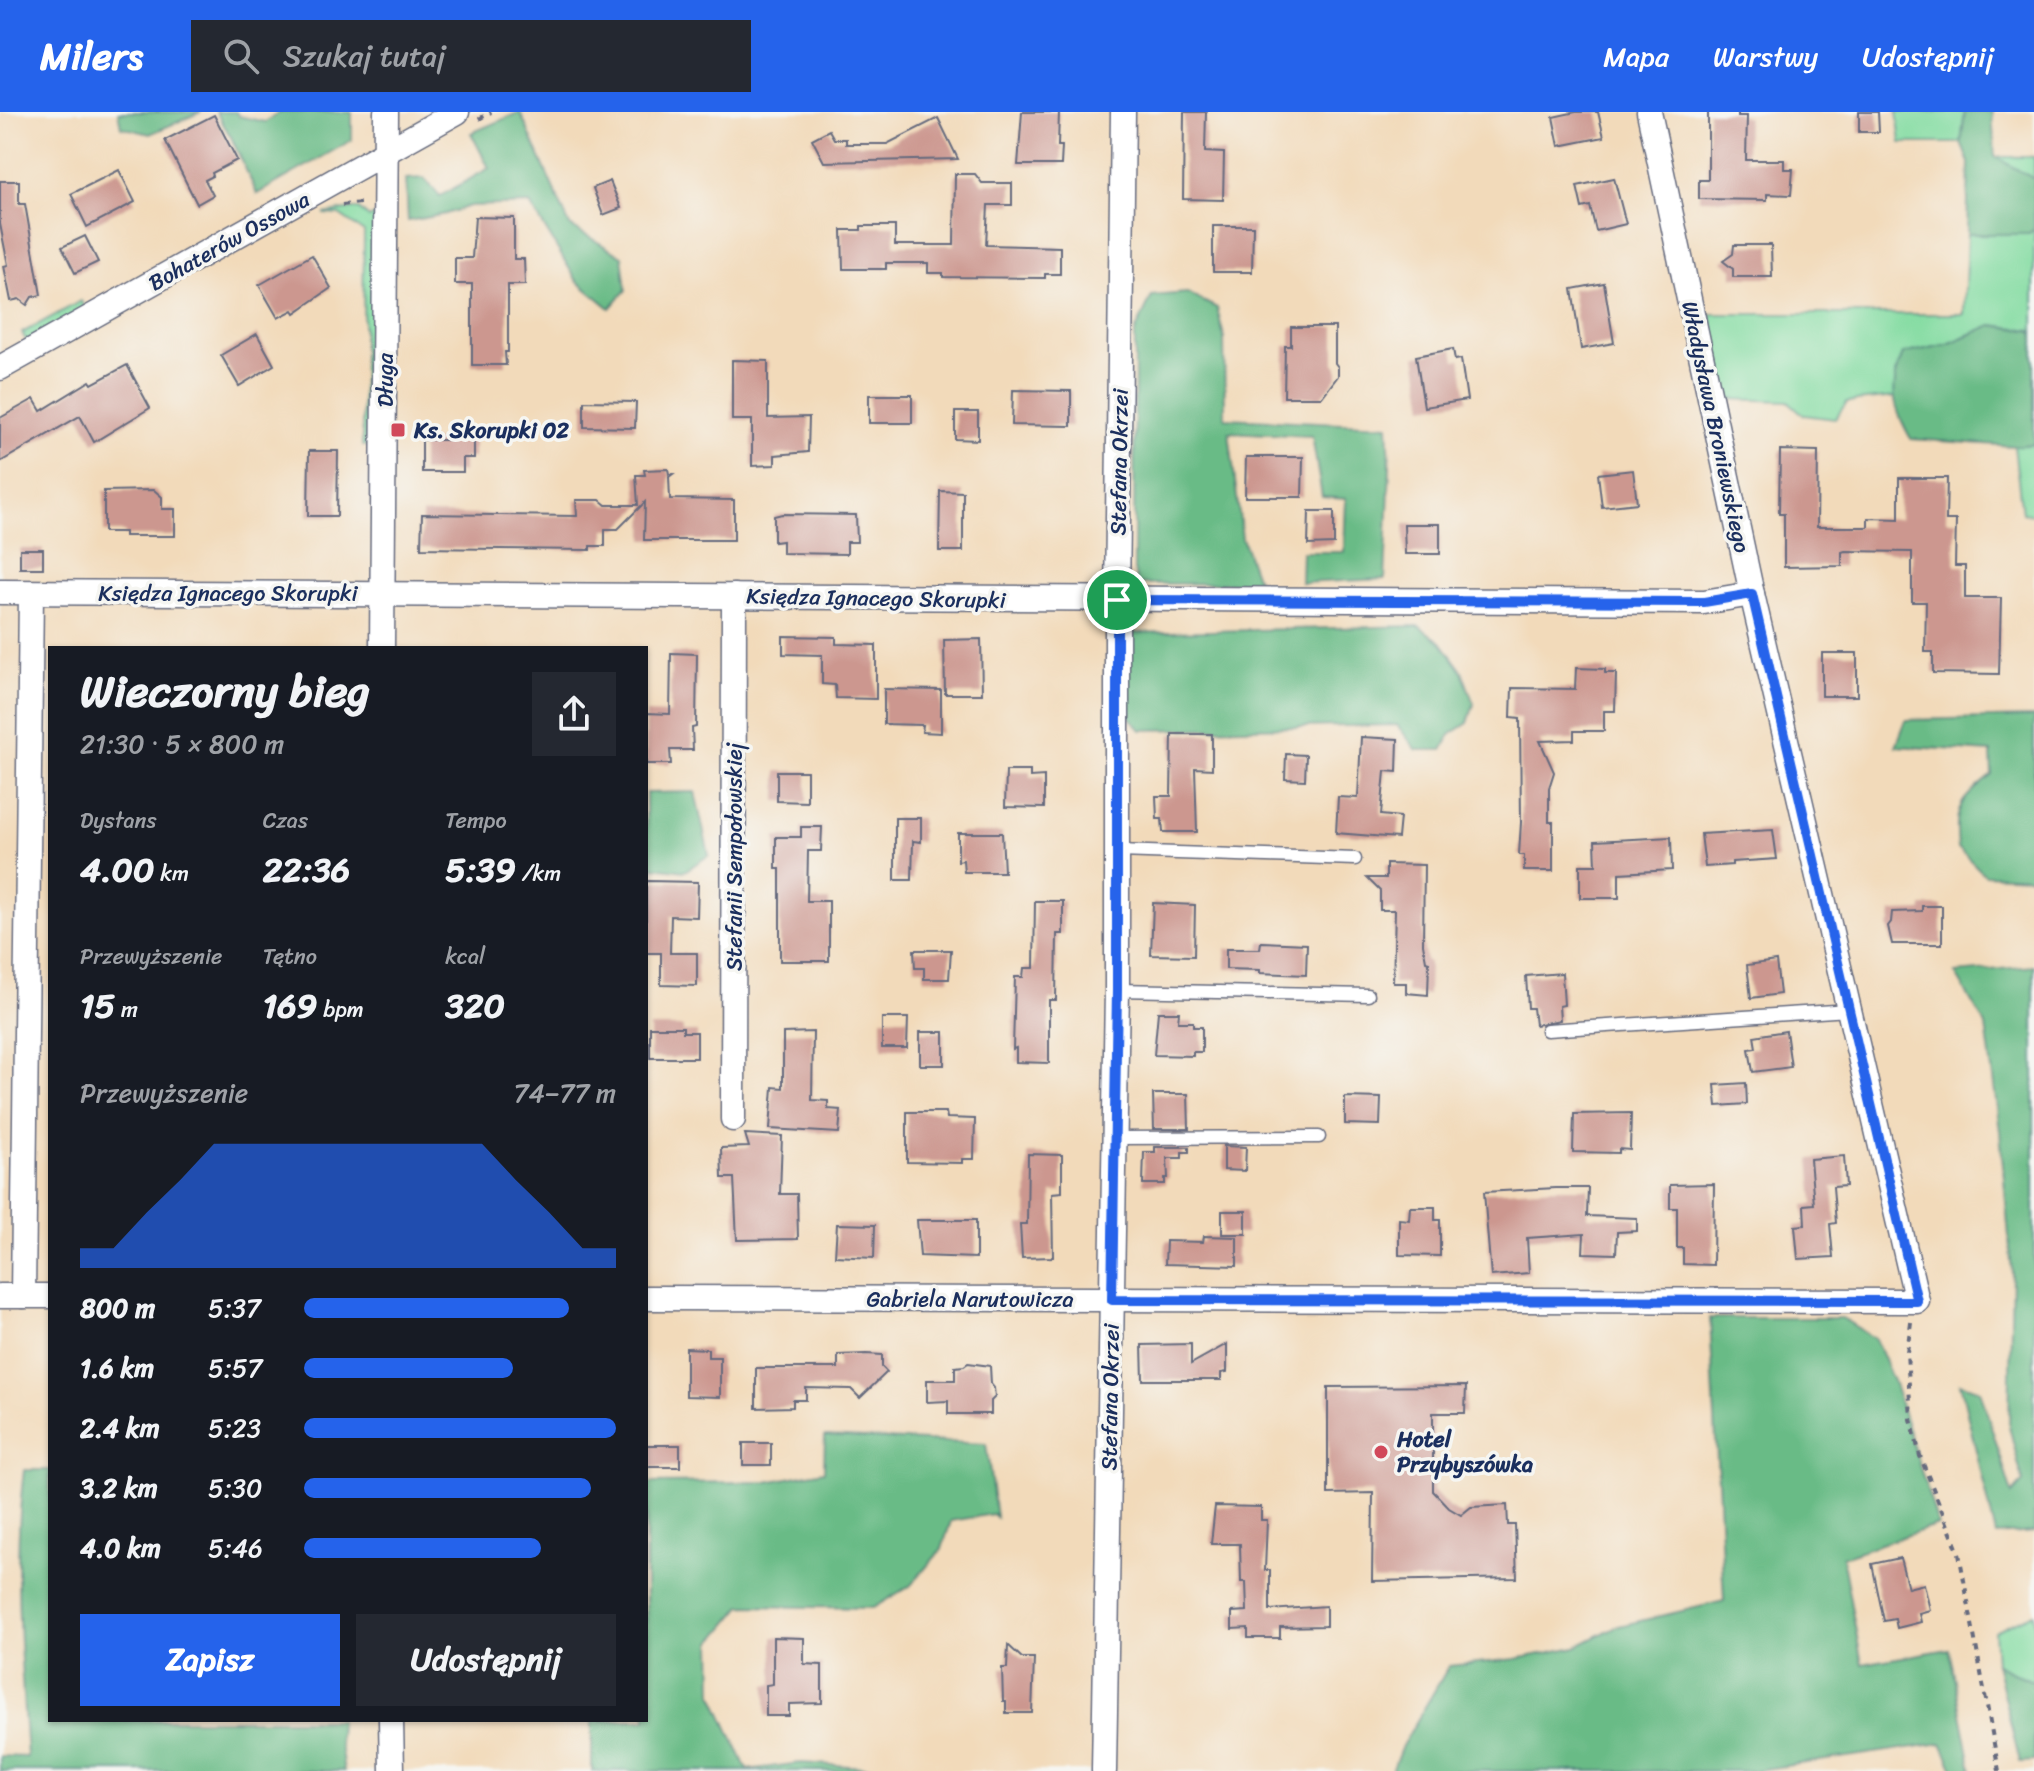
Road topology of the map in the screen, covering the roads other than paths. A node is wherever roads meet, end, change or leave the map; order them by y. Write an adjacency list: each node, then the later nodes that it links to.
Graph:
1 (386, 112): 5 (street, Długa)
2 (457, 112): 5 (street, Bohaterów Ossowa)
3 (1123, 112): 12 (street, Stefana Okrzei)
4 (1649, 112): 10 (street, Władysława Broniewskiego)
5 (386, 152): 6 (street, Bohaterów Ossowa); 9 (street, Długa)
6 (0, 368)
7 (0, 592): 8 (street, Księdza Ignacego Skorupki)
8 (31, 593): 9 (street, Księdza Ignacego Skorupki); 23 (street)
9 (382, 594): 11 (street, Księdza Ignacego Skorupki); 13 (street, Długa)
10 (1752, 594): 12 (street, Księdza Ignacego Skorupki); 18 (street, Władysława Broniewskiego)
11 (734, 596): 12 (street, Księdza Ignacego Skorupki); 20 (street, Stefanii Sempołowskiej)
12 (1117, 600): 14 (street, Stefana Okrzei)
13 (382, 646)
14 (1118, 851): 15 (lane); 16 (street, Stefana Okrzei)
15 (1355, 859)
16 (1117, 990): 17 (lane); 22 (street, Stefana Okrzei)
17 (1368, 995)
18 (1849, 1010): 19 (lane); 27 (street, Władysława Broniewskiego)
19 (1547, 1030)
20 (733, 1119)
21 (1319, 1137): 22 (lane)
22 (1115, 1138): 26 (street, Stefana Okrzei)
23 (12, 1296): 24 (street)
24 (48, 1296)
25 (648, 1298): 26 (street, Gabriela Narutowicza)
26 (1112, 1300): 27 (street, Gabriela Narutowicza); 30 (street, Stefana Okrzei)
27 (1917, 1301)
28 (391, 1722): 29 (street)
29 (392, 1771)
30 (1104, 1771)

